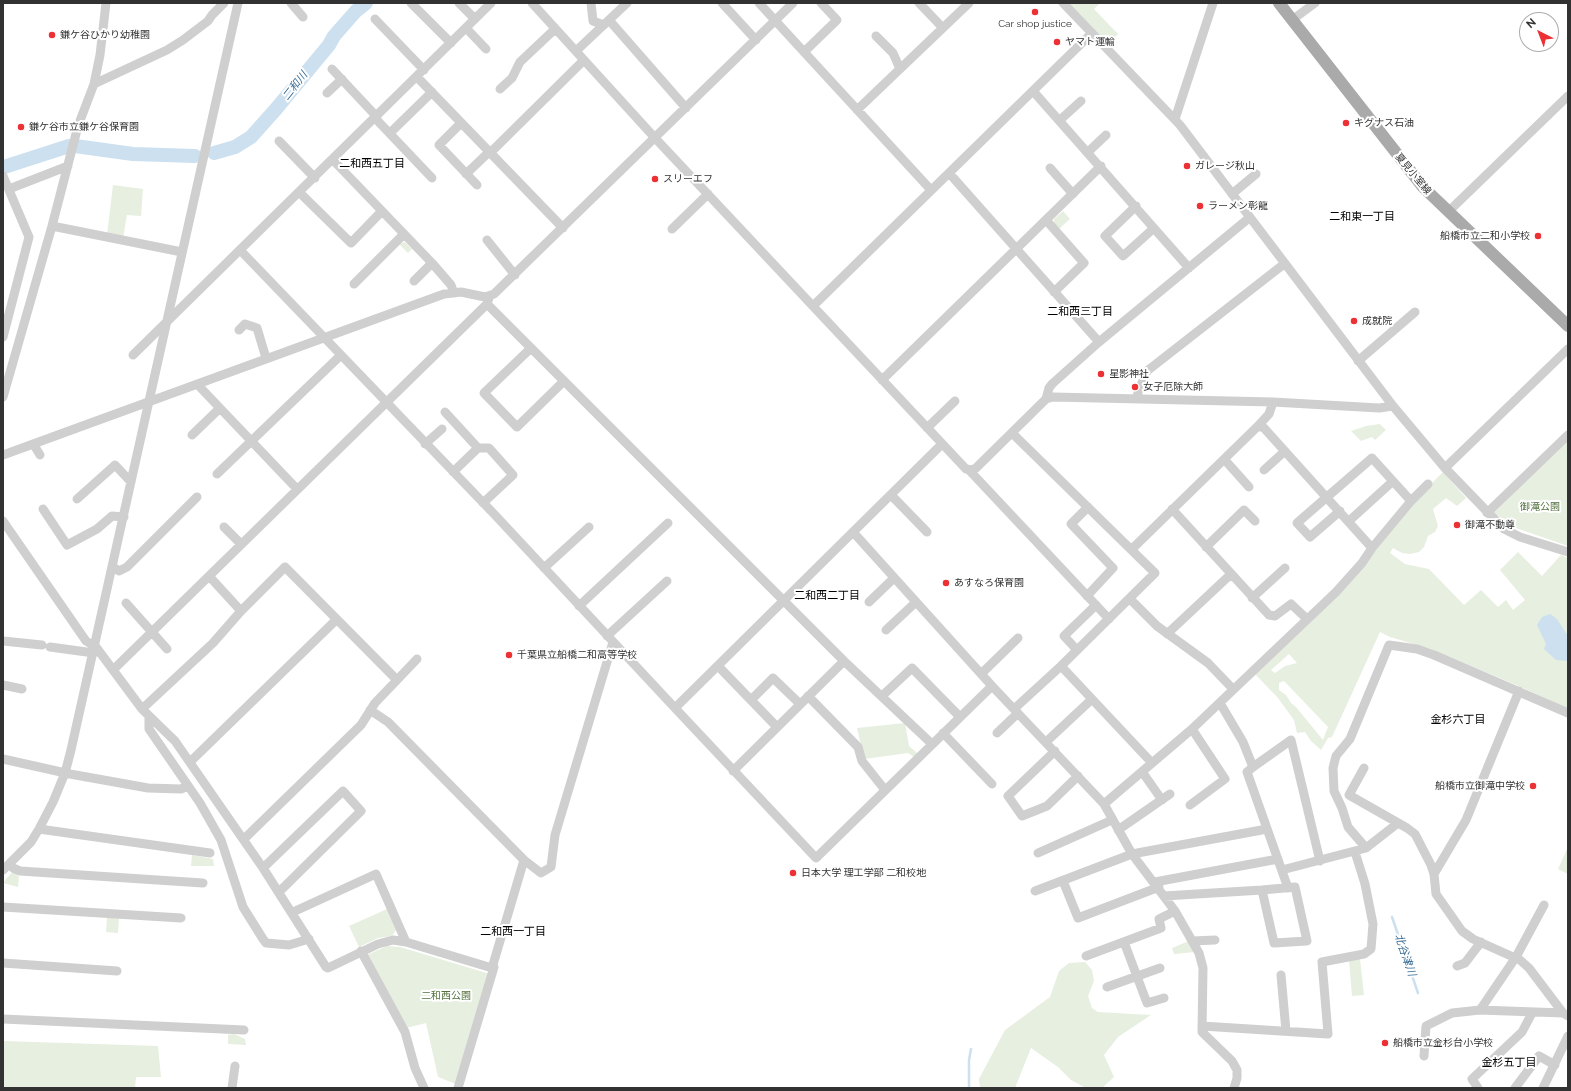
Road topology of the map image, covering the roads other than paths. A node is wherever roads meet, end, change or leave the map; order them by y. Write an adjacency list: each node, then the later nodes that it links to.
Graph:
1 (224, 3): 43 (street)
2 (238, 3): 93 (street)
3 (291, 3): 21 (street)
4 (411, 3): 33 (street)
5 (459, 3): 23 (street)
6 (491, 3): 23 (street)
7 (532, 3): 29 (street)
8 (591, 3): 26 (street)
9 (627, 3): 26 (street)
10 (722, 3): 32 (street)
11 (758, 3): 25 (street)
12 (793, 3): 25 (street)
13 (822, 3): 36 (street)
14 (919, 3): 27 (street)
15 (969, 3): 27 (street)
16 (1063, 3): 30 (street)
17 (1213, 3): 53 (street)
18 (1279, 3): 24 (main road, 夏見小室線)
19 (1315, 3): 24 (street)
20 (109, 4): 43 (street)
21 (303, 17)
22 (375, 19): 40 (street)
23 (475, 19): 28 (street)
24 (1292, 20): 82 (main road, 夏見小室線)
25 (775, 21): 32 (street); 36 (street)
26 (607, 22): 35 (street); 50 (street)
27 (942, 27): 39 (street)
28 (466, 28): 33 (street); 34 (street)
29 (555, 29): 35 (street); 44 (street)
30 (1092, 33): 45 (street); 53 (street)
31 (876, 36): 39 (street)
32 (756, 40): 50 (street)
33 (451, 43): 40 (street)
34 (486, 49)
35 (576, 52): 37 (street)
36 (804, 52): 51 (street)
37 (584, 60): 58 (street); 60 (street)
38 (332, 69): 42 (street)
39 (900, 69): 51 (street)
40 (424, 70): 41 (street)
41 (417, 77): 46 (street); 52 (street)
42 (342, 79): 47 (street); 52 (street)
43 (94, 84): 63 (street)
44 (500, 89)
45 (1033, 90): 54 (street); 66 (street)
46 (432, 92): 55 (street); 56 (street)
47 (327, 93)
48 (1568, 96): 82 (street)
49 (1081, 101): 54 (street)
50 (686, 108): 58 (street)
51 (857, 110): 73 (street)
52 (376, 117): 56 (street); 62 (street)
53 (1175, 119): 78 (street)
54 (1060, 120): 61 (street)
55 (461, 123): 60 (street); 67 (street)
56 (390, 133): 71 (street)
57 (1106, 135): 61 (street)
58 (655, 138): 76 (street); 86 (street)
59 (279, 141): 70 (street)
60 (490, 152): 67 (street); 86 (street)
61 (1088, 152): 64 (street)
62 (333, 160): 70 (street); 81 (street)
63 (68, 166): 74 (street); 85 (street)
64 (1102, 166): 77 (street); 80 (street)
65 (1050, 168): 77 (street)
66 (948, 173): 73 (street); 92 (street)
67 (466, 174): 72 (street)
68 (1256, 174): 78 (street)
69 (3, 176): 74 (street)
70 (314, 178): 75 (street)
71 (432, 178)
72 (477, 186)
73 (931, 190): 103 (street)
74 (11, 192): 79 (street); 108 (street)
75 (300, 193): 81 (street); 91 (street)
76 (708, 194): 88 (street); 103 (street)
77 (1073, 194): 84 (street)
78 (1232, 194): 83 (street)
79 (3, 199)
80 (1136, 206): 87 (street); 87 (street)
81 (382, 211): 89 (street)
82 (1448, 212): 106 (main road, 夏見小室線)
83 (1249, 218): 95 (street); 96 (street)
84 (1046, 220): 92 (street); 100 (street)
85 (52, 226): 93 (street); 120 (street)
86 (563, 228): 97 (street)
87 (1154, 228): 96 (street)
88 (672, 229)
89 (404, 234): 94 (street); 99 (street)
90 (487, 240): 97 (street)
91 (242, 250): 105 (street); 109 (street)
92 (1016, 250): 100 (street); 117 (street)
93 (182, 252): 105 (street)
94 (432, 263): 98 (street); 101 (street)
95 (1284, 264): 116 (street); 122 (street)
96 (1189, 268): 110 (street)
97 (515, 275): 102 (street)
98 (414, 281)
99 (354, 284)
100 (1054, 292): 110 (street)
101 (454, 293): 102 (street); 109 (street)
102 (488, 300): 111 (street); 126 (street)
103 (813, 306): 117 (street)
104 (1415, 312): 116 (street)
105 (166, 325): 113 (street); 123 (street)
106 (1568, 326)
107 (239, 330): 115 (street)
108 (3, 337)
109 (324, 337): 114 (street); 115 (street)
110 (1099, 342): 121 (street)
111 (531, 348): 118 (street); 118 (street)
112 (1568, 349): 145 (street)
113 (133, 355)
114 (341, 355): 126 (street); 136 (street)
115 (266, 358): 119 (street)
116 (1358, 361): 127 (street)
117 (882, 380): 131 (street)
118 (564, 381): 190 (street)
119 (197, 384): 123 (street); 128 (street)
120 (3, 397)
121 (1046, 399): 122 (street); 133 (street)
122 (1137, 399): 125 (street)
123 (149, 401): 139 (street); 150 (street)
124 (955, 401): 131 (street)
125 (1273, 402): 127 (street); 130 (street)
126 (386, 403): 137 (street); 154 (street)
127 (1393, 406): 145 (street)
128 (220, 408): 134 (street); 136 (street)
129 (446, 412): 140 (street)
130 (1258, 426): 141 (street); 144 (street)
131 (927, 428): 138 (street)
132 (442, 429): 137 (street)
133 (1012, 433): 146 (street); 161 (street)
134 (192, 435)
135 (1568, 435): 165 (street)
136 (251, 440): 149 (street); 154 (street)
137 (426, 444): 148 (street)
138 (942, 444): 146 (street); 155 (street)
139 (34, 445): 142 (street); 143 (street)
140 (478, 448): 148 (street); 160 (street)
141 (1285, 451): 147 (street); 157 (street)
142 (3, 455)
143 (40, 455)
144 (1224, 459): 153 (street); 163 (street)
145 (1445, 468): 165 (street)
146 (969, 470): 187 (street)
147 (1264, 470)
148 (453, 472): 160 (street)
149 (217, 474)
150 (132, 482): 158 (street); 166 (street)
151 (1392, 482): 157 (street); 159 (street); 169 (street)
152 (1428, 484): 159 (street)
153 (1250, 487)
154 (297, 488): 175 (street)
155 (891, 495): 173 (street); 174 (street)
156 (197, 497): 180 (street)
157 (1327, 497): 164 (street); 164 (street)
158 (77, 499)
159 (1411, 501): 177 (street)
160 (483, 503): 181 (street)
161 (1088, 507): 178 (street); 187 (street)
162 (43, 509): 166 (street)
163 (1172, 509): 176 (street); 178 (street)
164 (1340, 511): 169 (street)
165 (1487, 513): 179 (street)
166 (124, 517): 180 (street)
167 (3, 521): 207 (street)
168 (1255, 521): 176 (street)
169 (1349, 521): 177 (street)
170 (668, 523): 195 (street)
171 (224, 527): 175 (street)
172 (589, 527): 181 (street)
173 (853, 532): 185 (street); 190 (street)
174 (927, 532)
175 (241, 544): 184 (street)
176 (1206, 547): 183 (street)
177 (1372, 548): 198 (street)
178 (1132, 549): 189 (street)
179 (1568, 552)
180 (113, 567): 207 (street)
181 (544, 568): 195 (street)
182 (1286, 568): 188 (street)
183 (1231, 574): 188 (street); 202 (street)
184 (209, 576): 196 (street); 201 (street)
185 (894, 578): 191 (street); 192 (street)
186 (666, 581): 204 (street)
187 (1087, 596): 194 (street)
188 (1252, 598): 198 (street)
189 (1130, 599): 197 (street); 202 (street)
190 (785, 600): 210 (street); 211 (street)
191 (869, 602)
192 (916, 602): 200 (street); 214 (street)
193 (126, 603): 201 (street)
194 (1096, 605): 197 (street); 208 (street)
195 (579, 606): 204 (street)
196 (241, 611): 199 (street); 230 (street)
197 (1109, 619): 208 (street)
198 (1307, 619): 219 (street)
199 (336, 620): 215 (street); 241 (street)
200 (886, 630)
201 (152, 632): 206 (street); 213 (street)
202 (1167, 634): 219 (street)
203 (1018, 638): 214 (street)
204 (610, 640): 227 (street); 268 (street)
205 (3, 641): 207 (street)
206 (167, 649)
207 (95, 650): 213 (street); 246 (street)
208 (1077, 650): 212 (street)
209 (417, 660): 215 (street)
210 (844, 661): 221 (street); 222 (street)
211 (718, 666): 223 (street); 227 (street)
212 (1061, 666): 224 (street); 229 (street)
213 (114, 669): 230 (street)
214 (981, 674): 217 (street)
215 (397, 680): 228 (street)
216 (3, 685): 218 (street)
217 (992, 686): 229 (street); 232 (street)
218 (22, 689)
219 (1233, 689): 225 (street)
220 (1519, 691): 231 (street); 262 (street); 273 (street)
221 (808, 696): 226 (street); 251 (street)
222 (882, 696): 232 (street); 238 (street)
223 (751, 700): 226 (street); 233 (street)
224 (1091, 700): 237 (street); 242 (street)
225 (1220, 703): 234 (street); 243 (street)
226 (800, 704): 233 (street)
227 (674, 707): 245 (street)
228 (370, 710): 261 (street); 268 (street)
229 (1016, 711): 236 (street); 237 (street)
230 (145, 713): 241 (street); 250 (street)
231 (1568, 713)
232 (960, 717): 235 (street)
233 (777, 727): 245 (street)
234 (1192, 729): 242 (street); 255 (street)
235 (943, 733): 238 (street); 249 (street)
236 (997, 733)
237 (1046, 742): 239 (street)
238 (932, 744): 251 (street)
239 (1055, 751): 248 (street); 248 (street)
240 (3, 759): 246 (street)
241 (190, 762): 261 (street)
242 (1152, 764): 247 (street)
243 (1253, 767): 259 (street); 269 (street)
244 (1364, 768): 257 (street)
245 (733, 771): 251 (street)
246 (65, 773): 250 (street); 258 (street)
247 (1143, 773): 253 (street); 254 (street)
248 (1078, 776): 254 (street)
249 (992, 784)
250 (188, 786): 287 (street)
251 (885, 790)
252 (1170, 794): 253 (street)
253 (1162, 800): 260 (street)
254 (1104, 804): 256 (street)
255 (1190, 805)
256 (1112, 820): 260 (street); 265 (street)
257 (1398, 823): 262 (street); 273 (street)
258 (39, 829): 264 (street); 270 (street)
259 (1267, 829): 266 (street); 267 (street)
260 (1118, 830): 266 (street)
261 (244, 839): 271 (street)
262 (1366, 848): 263 (street)
263 (1355, 852): 269 (street); 311 (street)
264 (210, 853)
265 (1038, 853)
266 (1132, 854): 274 (street); 276 (street)
267 (1278, 859): 272 (street); 276 (street)
268 (524, 860): 298 (street)
269 (1320, 861): 272 (street)
270 (6, 867): 275 (street)
271 (264, 868): 280 (street); 280 (street)
272 (1282, 870): 277 (street)
273 (1434, 874): 292 (street)
274 (1063, 881): 276 (street); 279 (street)
275 (203, 883)
276 (1157, 884): 281 (street)
277 (1288, 888): 278 (street); 278 (street)
278 (1262, 890): 281 (street)
279 (1035, 891)
280 (279, 892): 285 (street)
281 (1164, 896): 284 (street)
282 (1544, 905): 295 (street)
283 (3, 907): 286 (street)
284 (1175, 911): 289 (street); 291 (street)
285 (293, 912): 287 (street); 290 (street)
286 (181, 918)
287 (308, 939): 293 (street)
288 (1215, 940): 289 (street)
289 (1193, 941): 309 (street)
290 (406, 942): 293 (street); 298 (street)
291 (1124, 942): 294 (street); 302 (street)
292 (1481, 942): 295 (street); 297 (street)
293 (361, 951): 317 (street)
294 (1086, 956)
295 (1516, 957): 305 (street); 307 (street)
296 (3, 963): 300 (street)
297 (1457, 966)
298 (494, 967): 318 (street)
299 (1160, 968): 302 (street)
300 (116, 971)
301 (1281, 975): 311 (street)
302 (1137, 976): 303 (street); 304 (street)
303 (1107, 987)
304 (1164, 998)
305 (1480, 1010): 306 (street); 313 (street)
306 (1532, 1013): 307 (street); 320 (street)
307 (1566, 1015)
308 (3, 1019): 310 (street)
309 (1202, 1026): 311 (street); 319 (street)
310 (244, 1030)
311 (1286, 1031)
312 (1568, 1036): 314 (street)
313 (1424, 1056)
314 (1555, 1065): 321 (street); 322 (street)
315 (235, 1066): 316 (street)
316 (232, 1088)
317 (424, 1088)
318 (458, 1088)
319 (1234, 1088)
320 (1478, 1088)
321 (1514, 1088)
322 (1543, 1088)

